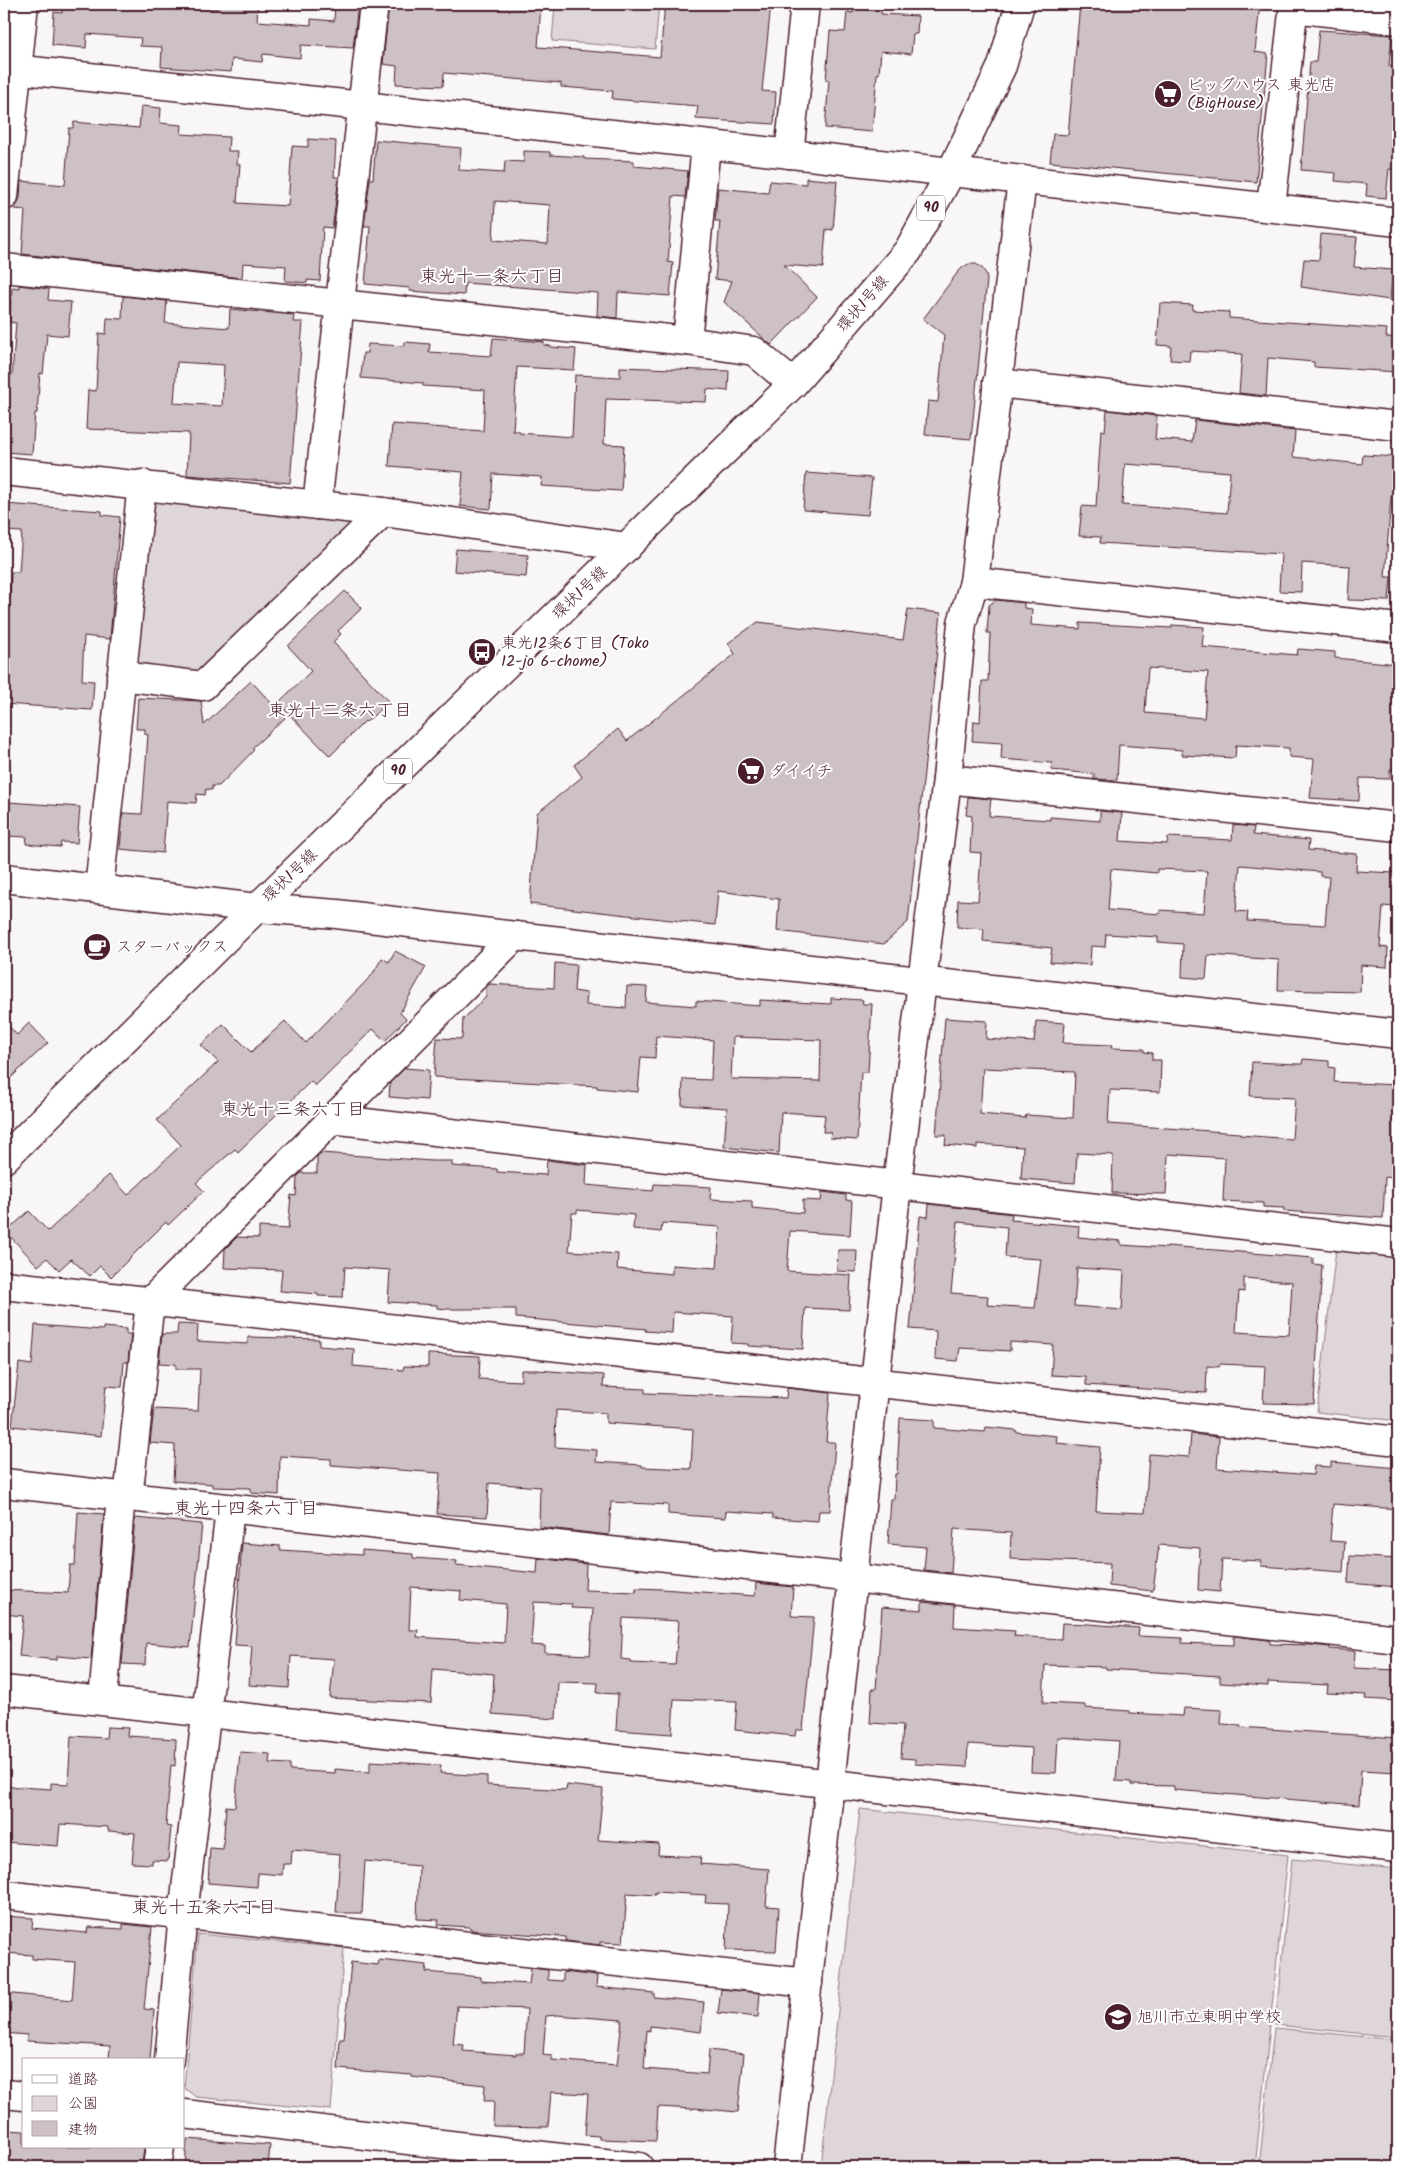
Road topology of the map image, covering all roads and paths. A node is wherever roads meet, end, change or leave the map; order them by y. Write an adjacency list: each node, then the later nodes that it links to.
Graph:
1 (24, 4): 7 (street)
2 (374, 4): 8 (street)
3 (805, 4): 10 (street)
4 (1020, 4): 11 (street, 環状1号線 / 90)
5 (1294, 6): 6 (street); 14 (street)
6 (1398, 20)
7 (11, 69): 8 (street); 13 (street)
8 (363, 106): 9 (street); 17 (street)
9 (706, 145): 10 (street); 18 (street)
10 (789, 154): 11 (street)
11 (951, 172): 12 (street); 20 (street, 環状1号線 / 90)
12 (1022, 180): 14 (street); 19 (street)
13 (4, 196)
14 (1271, 208): 15 (street)
15 (1398, 222)
16 (4, 268): 17 (street)
17 (340, 303): 18 (street); 24 (street)
18 (687, 341): 20 (street)
19 (997, 383): 21 (street); 27 (street)
20 (793, 384): 26 (street, 環状1号線 / 90)
21 (1398, 426)
22 (4, 471): 23 (street)
23 (142, 484): 24 (street); 29 (street)
24 (316, 505): 25 (street)
25 (383, 512): 26 (street); 29 (street)
26 (627, 547): 34 (street, 環状1号線 / 90)
27 (974, 582): 28 (street); 30 (street)
28 (1398, 628)
29 (120, 676): 33 (street)
30 (947, 779): 31 (street); 36 (street)
31 (1398, 828)
32 (4, 878): 33 (street)
33 (99, 889): 34 (street)
34 (257, 908): 35 (street); 39 (street, 環状1号線 / 90)
35 (515, 936): 36 (street); 38 (street)
36 (922, 981): 37 (street); 40 (street)
37 (1398, 1034)
38 (330, 1119): 40 (street); 43 (street)
39 (4, 1159)
40 (897, 1185): 41 (street); 44 (street)
41 (1398, 1243)
42 (4, 1285): 43 (street)
43 (150, 1302): 44 (street); 47 (street)
44 (874, 1383): 45 (street); 49 (street)
45 (1398, 1442)
46 (4, 1483): 47 (street)
47 (124, 1497): 48 (street); 52 (street)
48 (230, 1509): 49 (street); 53 (street)
49 (852, 1579): 50 (street); 54 (street)
50 (1398, 1639)
51 (4, 1690): 52 (street)
52 (103, 1700): 53 (street)
53 (208, 1713): 54 (street); 57 (street)
54 (829, 1782): 55 (street); 58 (street)
55 (1398, 1848)
56 (4, 1894): 57 (street)
57 (183, 1915): 58 (street); 59 (street)
58 (808, 1983): 66 (street)
59 (169, 2058)
60 (4, 2094): 61 (street)
61 (22, 2096)
62 (185, 2114): 65 (street)
63 (160, 2148): 64 (street)
64 (158, 2167)
65 (639, 2167)
66 (787, 2167)

